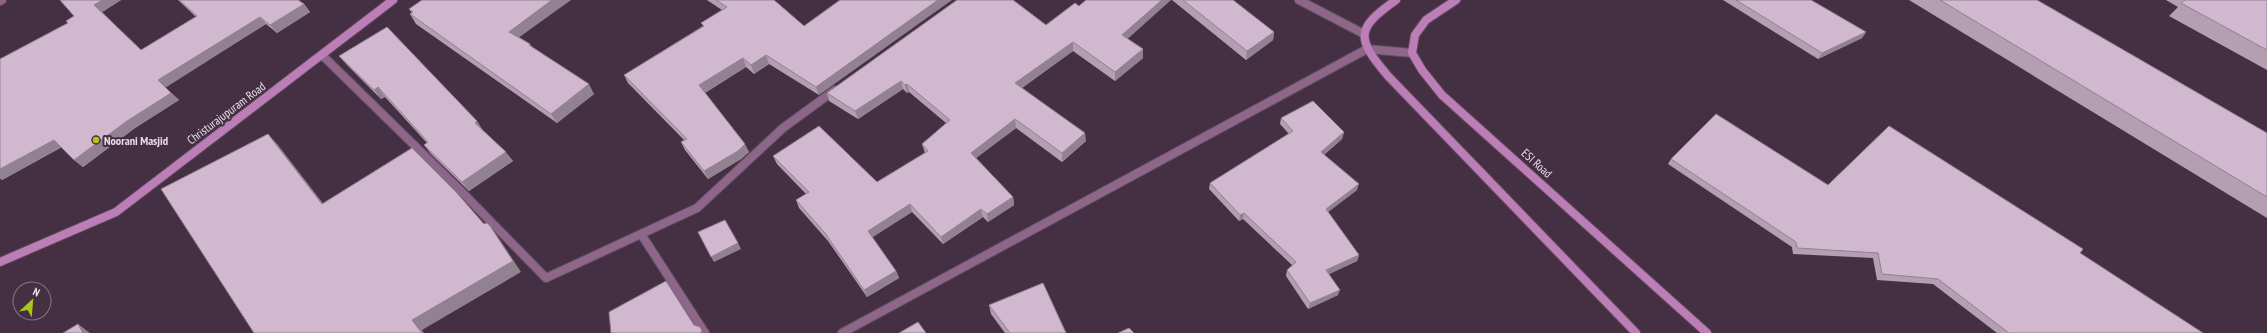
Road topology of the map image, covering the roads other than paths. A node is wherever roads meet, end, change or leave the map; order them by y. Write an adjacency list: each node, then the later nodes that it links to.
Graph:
1 (393, 0): 7 (street, Christurajupuram Road)
2 (1299, 0): 5 (street)
3 (1396, 0): 5 (street)
4 (1456, 0): 8 (street)
5 (1364, 34): 6 (street)
6 (1367, 49): 8 (street); 13 (street); 14 (street)
7 (322, 54): 10 (street); 11 (street, Christurajupuram Road)
8 (1412, 54): 15 (street, ESI Road)
9 (840, 87): 10 (street)
10 (641, 234): 12 (street)
11 (0, 262)
12 (705, 333)
13 (842, 333)
14 (1636, 333)
15 (1707, 333)

